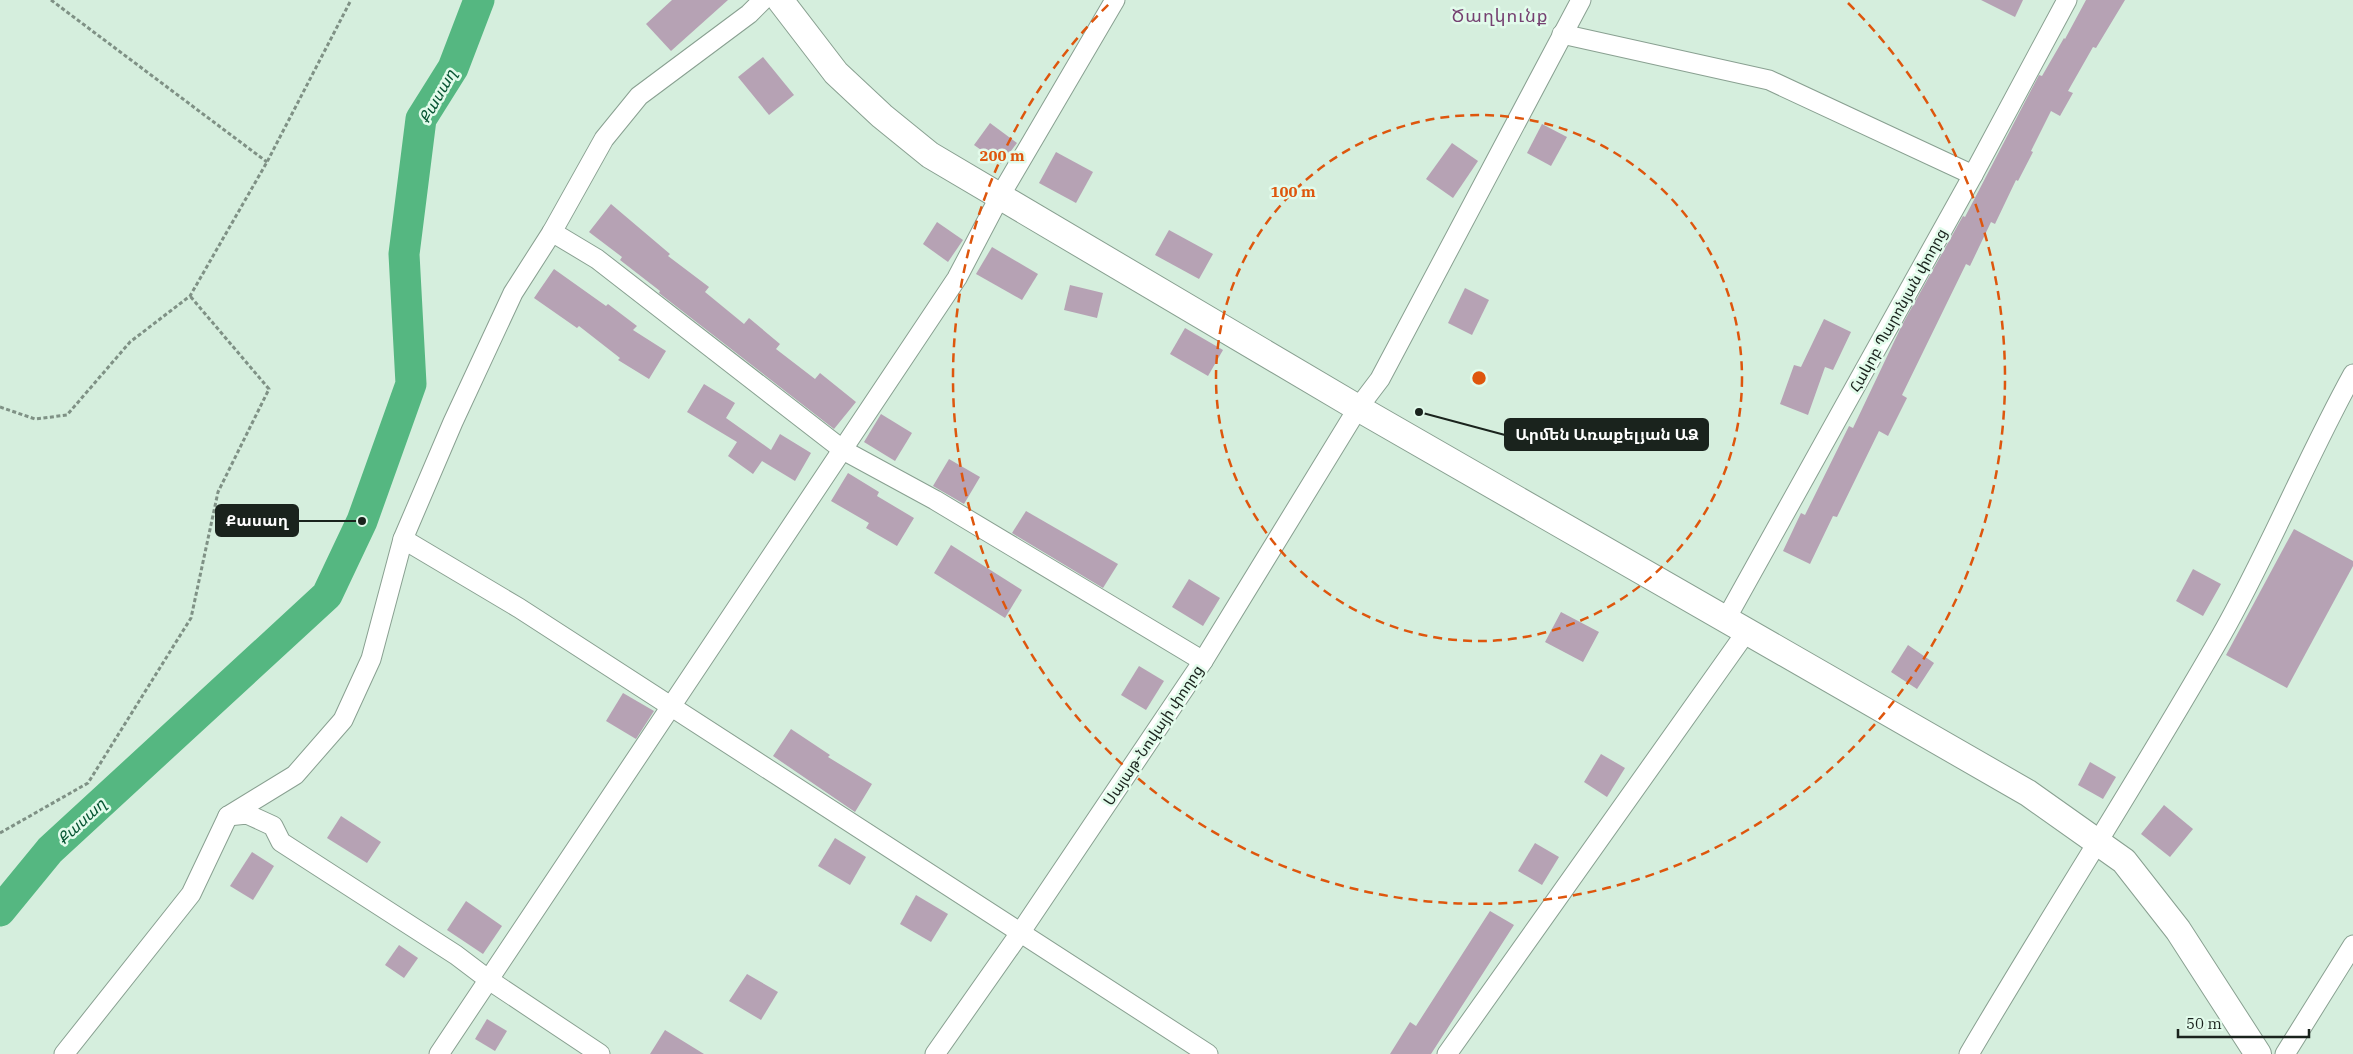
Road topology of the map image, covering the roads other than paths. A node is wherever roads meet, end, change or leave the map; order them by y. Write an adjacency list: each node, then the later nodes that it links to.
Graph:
1 (763, 0): 9 (street)
2 (780, 0): 8 (main road)
3 (1115, 0): 8 (street)
4 (1581, 0): 6 (street, Սայաթ-Նովայի փողոց)
5 (2067, 0): 7 (street, Հակոբ Պարոնյան փողոց)
6 (1562, 34): 7 (street); 11 (street, Սայաթ-Նովայի փողոց)
7 (1973, 175): 14 (street, Հակոբ Պարոնյան փողոց)
8 (1000, 196): 11 (main road); 12 (street)
9 (552, 232): 12 (street); 13 (street)
10 (2353, 374): 18 (street)
11 (1358, 408): 14 (main road); 15 (street, Սայաթ-Նովայի փողոց)
12 (843, 450): 15 (street); 16 (street)
13 (403, 539): 16 (street); 17 (street)
14 (1737, 625): 18 (main road); 27 (street, Հակոբ Պարոնյան փողոց)
15 (1203, 661): 19 (street, Սայաթ-Նովայի փողոց)
16 (671, 706): 19 (street); 21 (street)
17 (228, 816): 21 (street); 22 (street)
18 (2098, 842): 28 (street); 29 (main road)
19 (1020, 933): 25 (street, Սայաթ-Նովայի փողոց); 26 (street)
20 (2353, 945): 30 (street)
21 (488, 980): 23 (street); 24 (street)
22 (64, 1054)
23 (439, 1054)
24 (600, 1054)
25 (935, 1054)
26 (1208, 1054)
27 (1447, 1054)
28 (1970, 1054)
29 (2258, 1054)
30 (2285, 1054)

